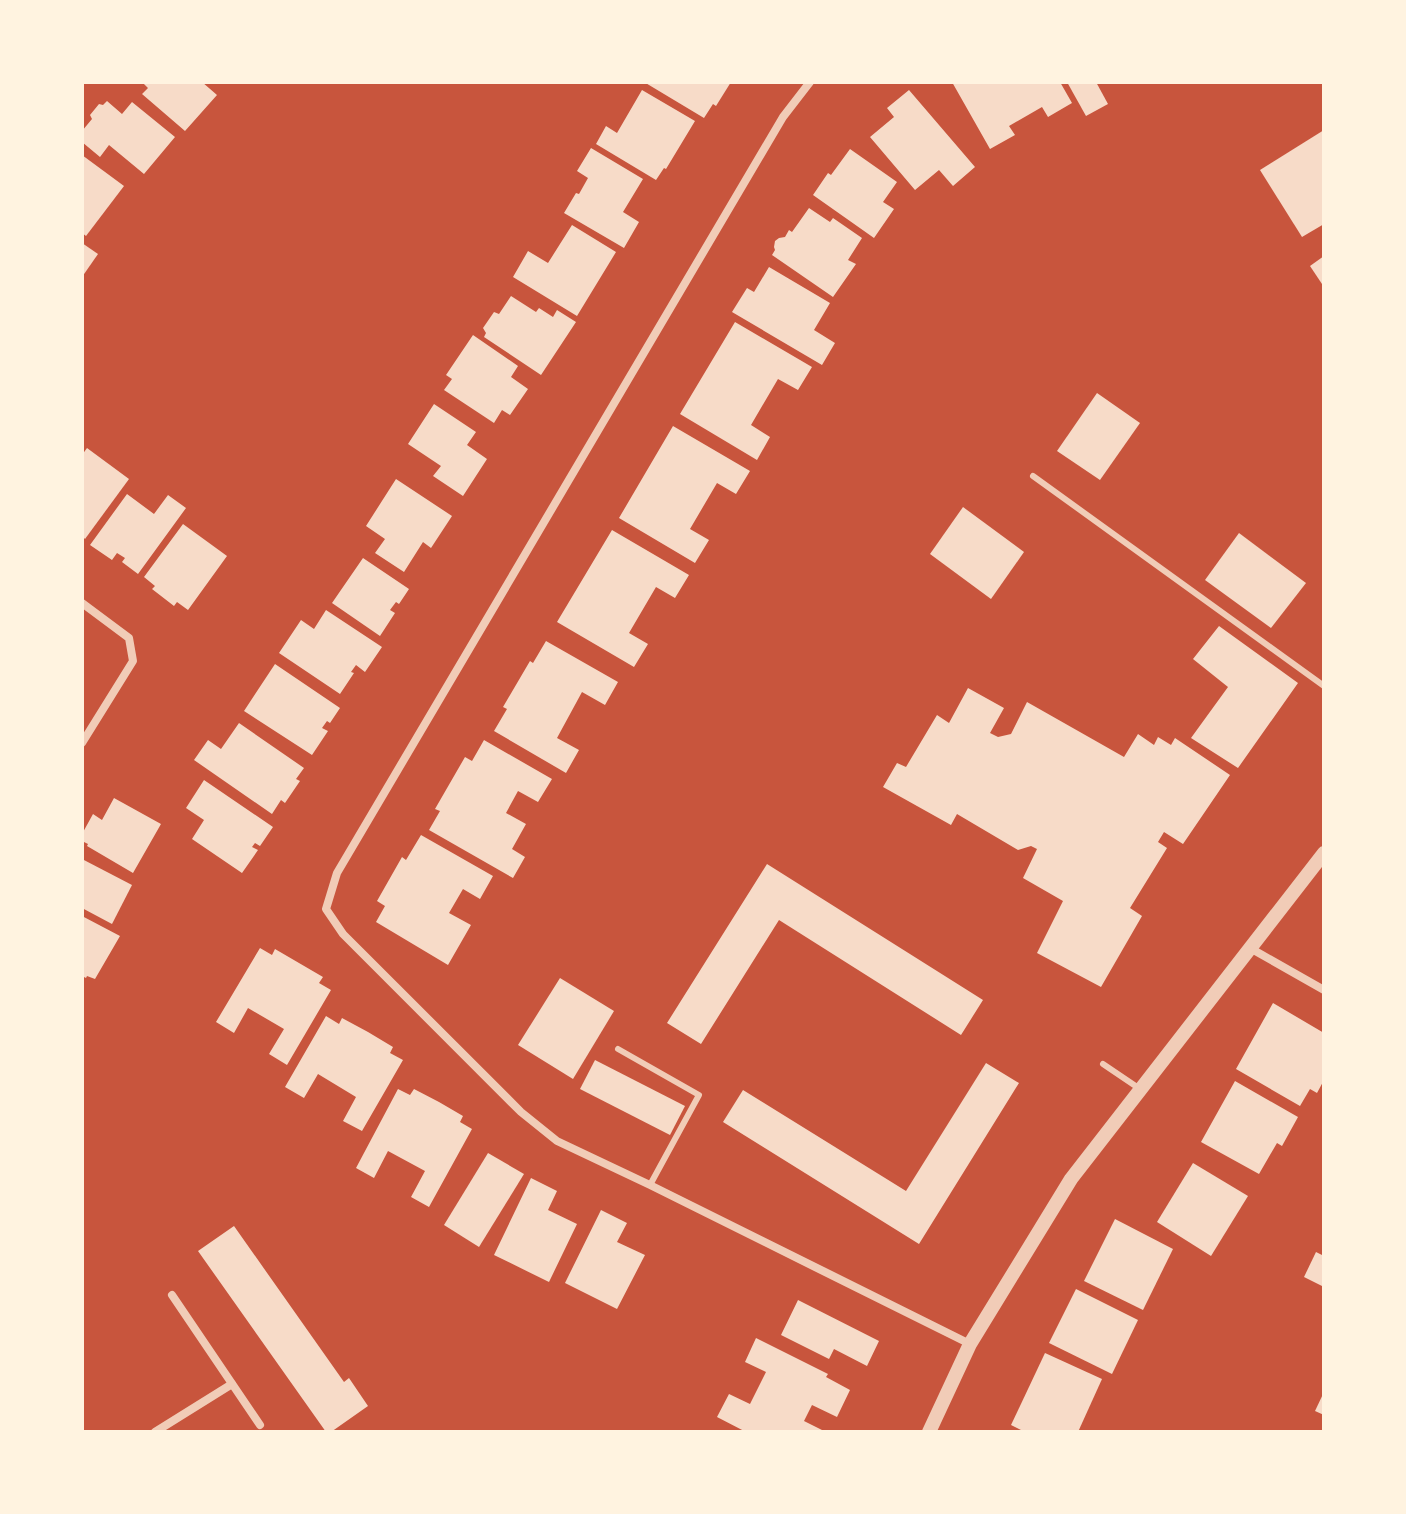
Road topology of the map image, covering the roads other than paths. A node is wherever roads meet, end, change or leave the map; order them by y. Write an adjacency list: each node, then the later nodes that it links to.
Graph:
1 (810, 82): 12 (street)
2 (1033, 476): 4 (lane)
3 (82, 603): 5 (street)
4 (1324, 686)
5 (82, 743)
6 (1324, 853): 7 (street)
7 (1250, 948): 8 (street); 11 (street)
8 (1324, 990)
9 (618, 1049): 12 (lane)
10 (1103, 1064): 11 (lane)
11 (1140, 1089): 14 (street)
12 (650, 1185): 14 (street)
13 (172, 1295): 15 (street)
14 (970, 1344): 18 (street)
15 (232, 1384): 16 (street); 17 (street)
16 (260, 1425)
17 (155, 1432)
18 (929, 1432)

